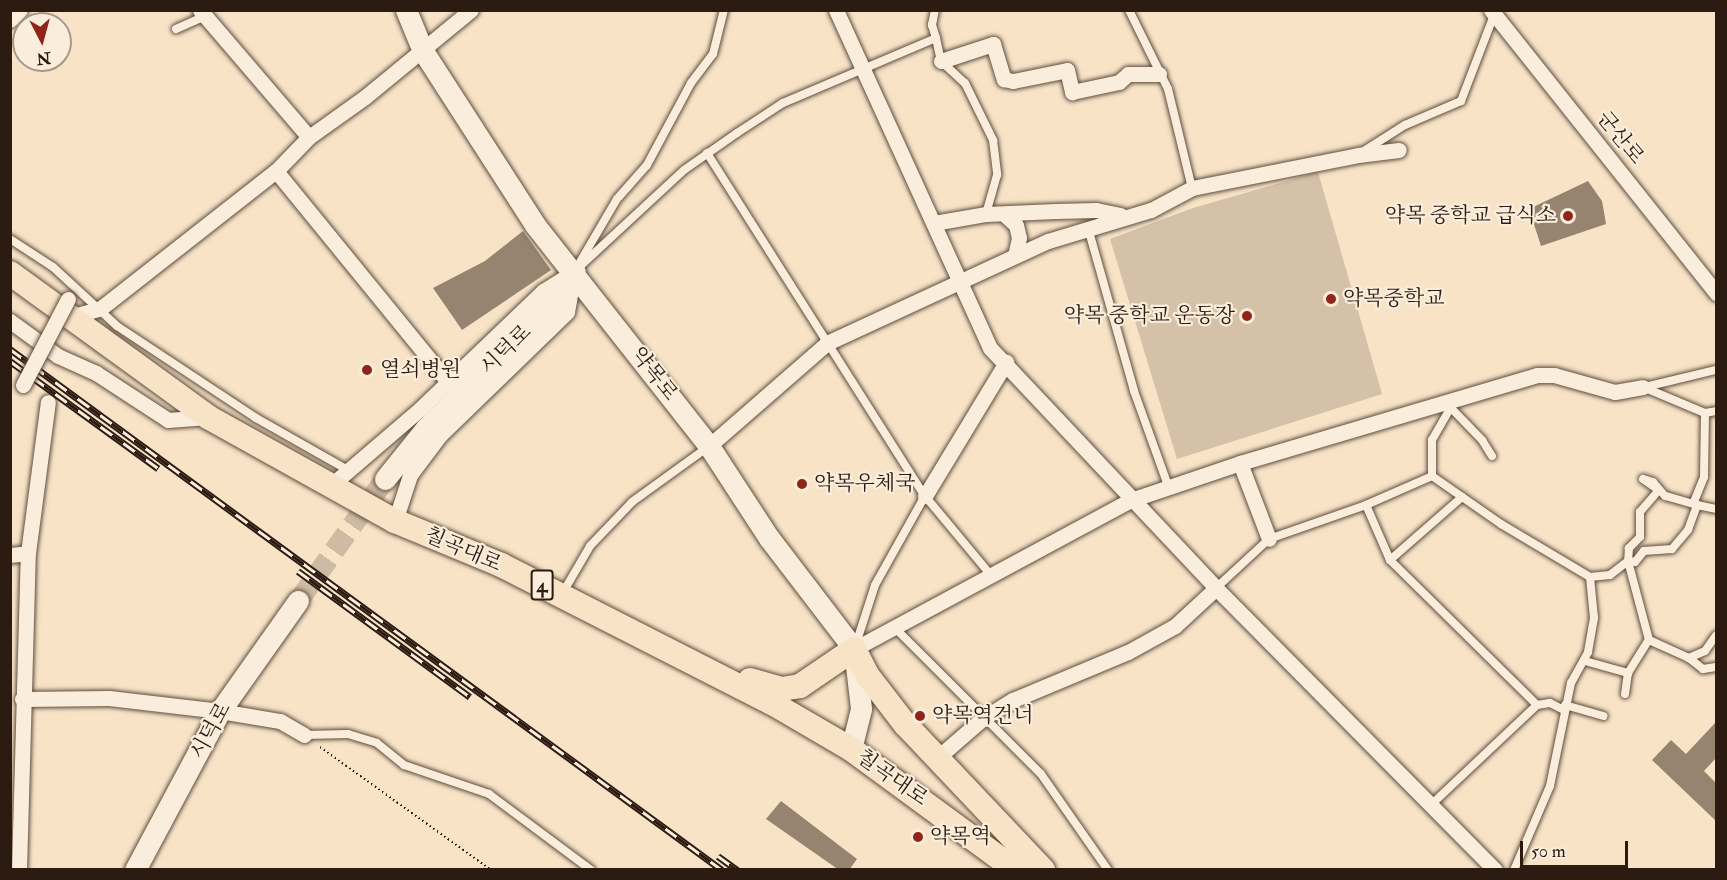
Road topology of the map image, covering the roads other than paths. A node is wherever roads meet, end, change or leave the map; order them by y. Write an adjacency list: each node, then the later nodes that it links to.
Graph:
1 (20, 10): 10 (street)
2 (406, 10): 13 (street, 약목로)
3 (471, 10): 13 (street)
4 (724, 10): 30 (lane)
5 (836, 10): 15 (street)
6 (935, 10): 12 (lane)
7 (1129, 10): 16 (lane)
8 (1493, 12): 20 (lane); 33 (street, 군산로)
9 (202, 13): 11 (lane); 17 (street)
10 (10, 20)
11 (176, 29)
12 (936, 38): 14 (lane); 15 (lane)
13 (423, 51): 17 (street); 30 (street, 약목로)
14 (941, 61): 16 (street); 23 (lane)
15 (862, 67): 19 (lane); 26 (street)
16 (1159, 74): 22 (lane)
17 (309, 137): 21 (street)
18 (1399, 150): 20 (street)
19 (707, 153): 30 (lane); 37 (lane)
20 (1358, 154): 22 (street)
21 (276, 171): 35 (street); 40 (street)
22 (1192, 188): 25 (street)
23 (986, 214): 24 (street); 26 (street)
24 (1006, 216): 25 (street); 29 (street)
25 (1126, 216): 27 (street)
26 (934, 223): 32 (street)
27 (1088, 228): 29 (street); 55 (lane)
28 (10, 239): 35 (lane)
29 (1015, 255): 32 (street)
30 (575, 271): 40 (street); 48 (street, 약목로); 53 (street, 시덕로); 62 (street)
31 (10, 273): 34 (main road, 칠곡대로 / 4)
32 (960, 280): 37 (street); 38 (street)
33 (1716, 292)
34 (69, 308): 35 (street); 41 (street, bridge); 47 (main road, 칠곡대로 / 4)
35 (101, 308): 51 (lane)
36 (10, 321): 47 (street)
37 (827, 343): 48 (street); 56 (lane)
38 (1006, 362): 56 (street); 58 (street)
39 (1716, 370): 42 (lane)
40 (448, 382): 51 (street)
41 (23, 385)
42 (1643, 387): 44 (street); 46 (lane)
43 (48, 402): 64 (street)
44 (1453, 404): 49 (lane); 50 (street); 52 (lane)
45 (1716, 411): 46 (lane)
46 (1705, 413): 60 (lane)
47 (208, 417): 54 (main road, 칠곡대로 / 4)
48 (709, 446): 71 (lane); 76 (street, 약목로)
49 (1492, 456)
50 (1240, 463): 55 (street); 63 (street)
51 (348, 470): 54 (street)
52 (1432, 476): 57 (lane); 59 (lane)
53 (385, 479)
54 (329, 487): 62 (main road, 칠곡대로 / 4)
55 (1169, 488): 58 (street)
56 (925, 496): 68 (lane); 76 (lane)
57 (1462, 497): 66 (lane); 69 (lane)
58 (1131, 500): 68 (street); 70 (street)
59 (1366, 505): 63 (lane); 66 (lane)
60 (1695, 505): 61 (lane); 67 (lane); 67 (lane)
61 (1716, 509)
62 (395, 521): 71 (main road, 칠곡대로 / 4)
63 (1269, 539): 70 (lane)
64 (28, 553): 65 (street); 83 (street)
65 (10, 555)
66 (1389, 560): 84 (lane)
67 (1628, 561): 69 (lane); 75 (lane)
68 (990, 574): 73 (street)
69 (1590, 577): 79 (lane)
70 (1216, 588): 88 (street); 92 (street)
71 (561, 595): 77 (main road, 칠곡대로 / 4)
72 (298, 601): 86 (street, 시덕로)
73 (893, 626): 76 (street); 88 (lane)
74 (1716, 635): 78 (lane)
75 (1649, 640): 78 (lane); 81 (lane)
76 (854, 649): 77 (main road); 90 (street); 91 (main road)
77 (686, 657): 90 (main road, 칠곡대로 / 4)
78 (1689, 658): 80 (lane)
79 (1585, 661): 81 (lane); 85 (lane)
80 (1716, 667)
81 (1628, 673): 82 (lane)
82 (1625, 694)
83 (22, 699): 86 (street); 93 (street)
84 (1537, 705): 85 (lane); 92 (lane)
85 (1565, 707): 87 (lane); 100 (lane)
86 (220, 711): 89 (street); 94 (street, 시덕로)
87 (1603, 716)
88 (982, 719): 91 (street); 98 (lane)
89 (304, 735): 95 (lane)
90 (850, 749): 96 (main road, 칠곡대로 / 4)
91 (936, 759): 97 (main road)
92 (1431, 805): 99 (street)
93 (19, 870)
94 (135, 870)
95 (591, 870)
96 (1016, 870)
97 (1043, 870)
98 (1107, 870)
99 (1495, 870)
100 (1514, 870)

